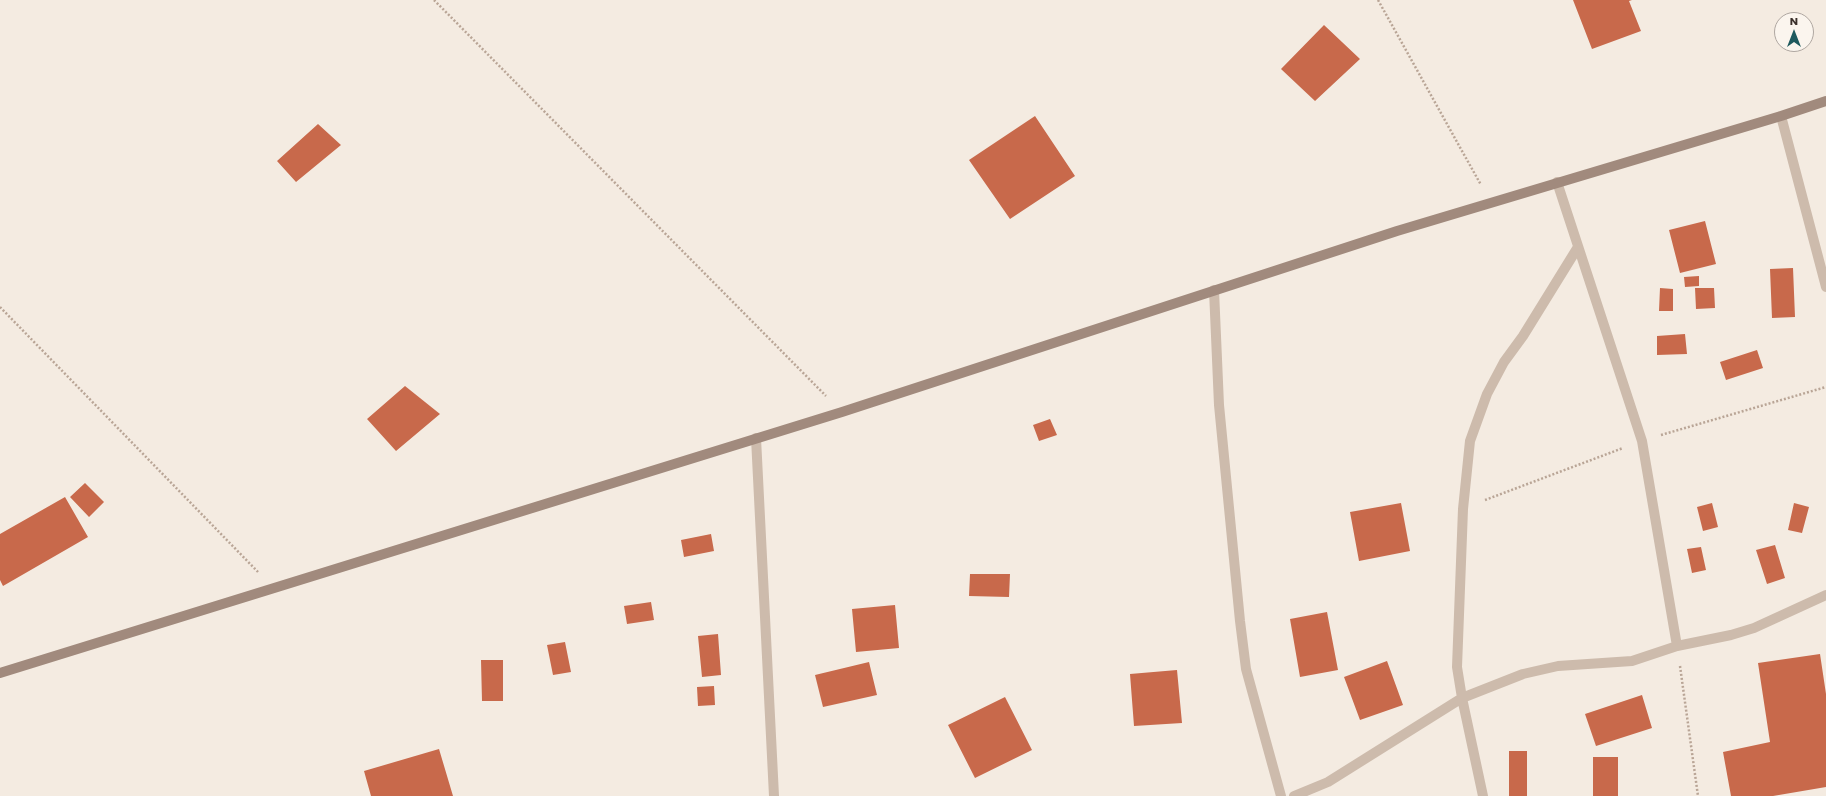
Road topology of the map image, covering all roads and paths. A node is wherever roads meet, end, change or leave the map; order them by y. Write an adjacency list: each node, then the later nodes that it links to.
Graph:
1 (434, 0): 11 (path)
2 (1378, 0): 6 (path)
3 (1826, 101): 4 (street)
4 (1782, 116): 5 (street); 8 (street)
5 (1557, 182): 6 (street); 7 (street)
6 (1491, 203): 9 (street)
7 (1578, 247): 15 (street); 17 (street)
8 (1826, 287)
9 (1214, 290): 11 (street); 19 (street)
10 (0, 307): 13 (path)
11 (842, 412): 12 (street)
12 (756, 438): 13 (street); 18 (street)
13 (274, 588): 16 (street)
14 (1826, 595): 15 (street)
15 (1677, 646): 17 (street); 22 (path)
16 (0, 673)
17 (1462, 698): 20 (street); 21 (street)
18 (774, 796)
19 (1281, 796)
20 (1294, 796)
21 (1483, 796)
22 (1698, 796)

